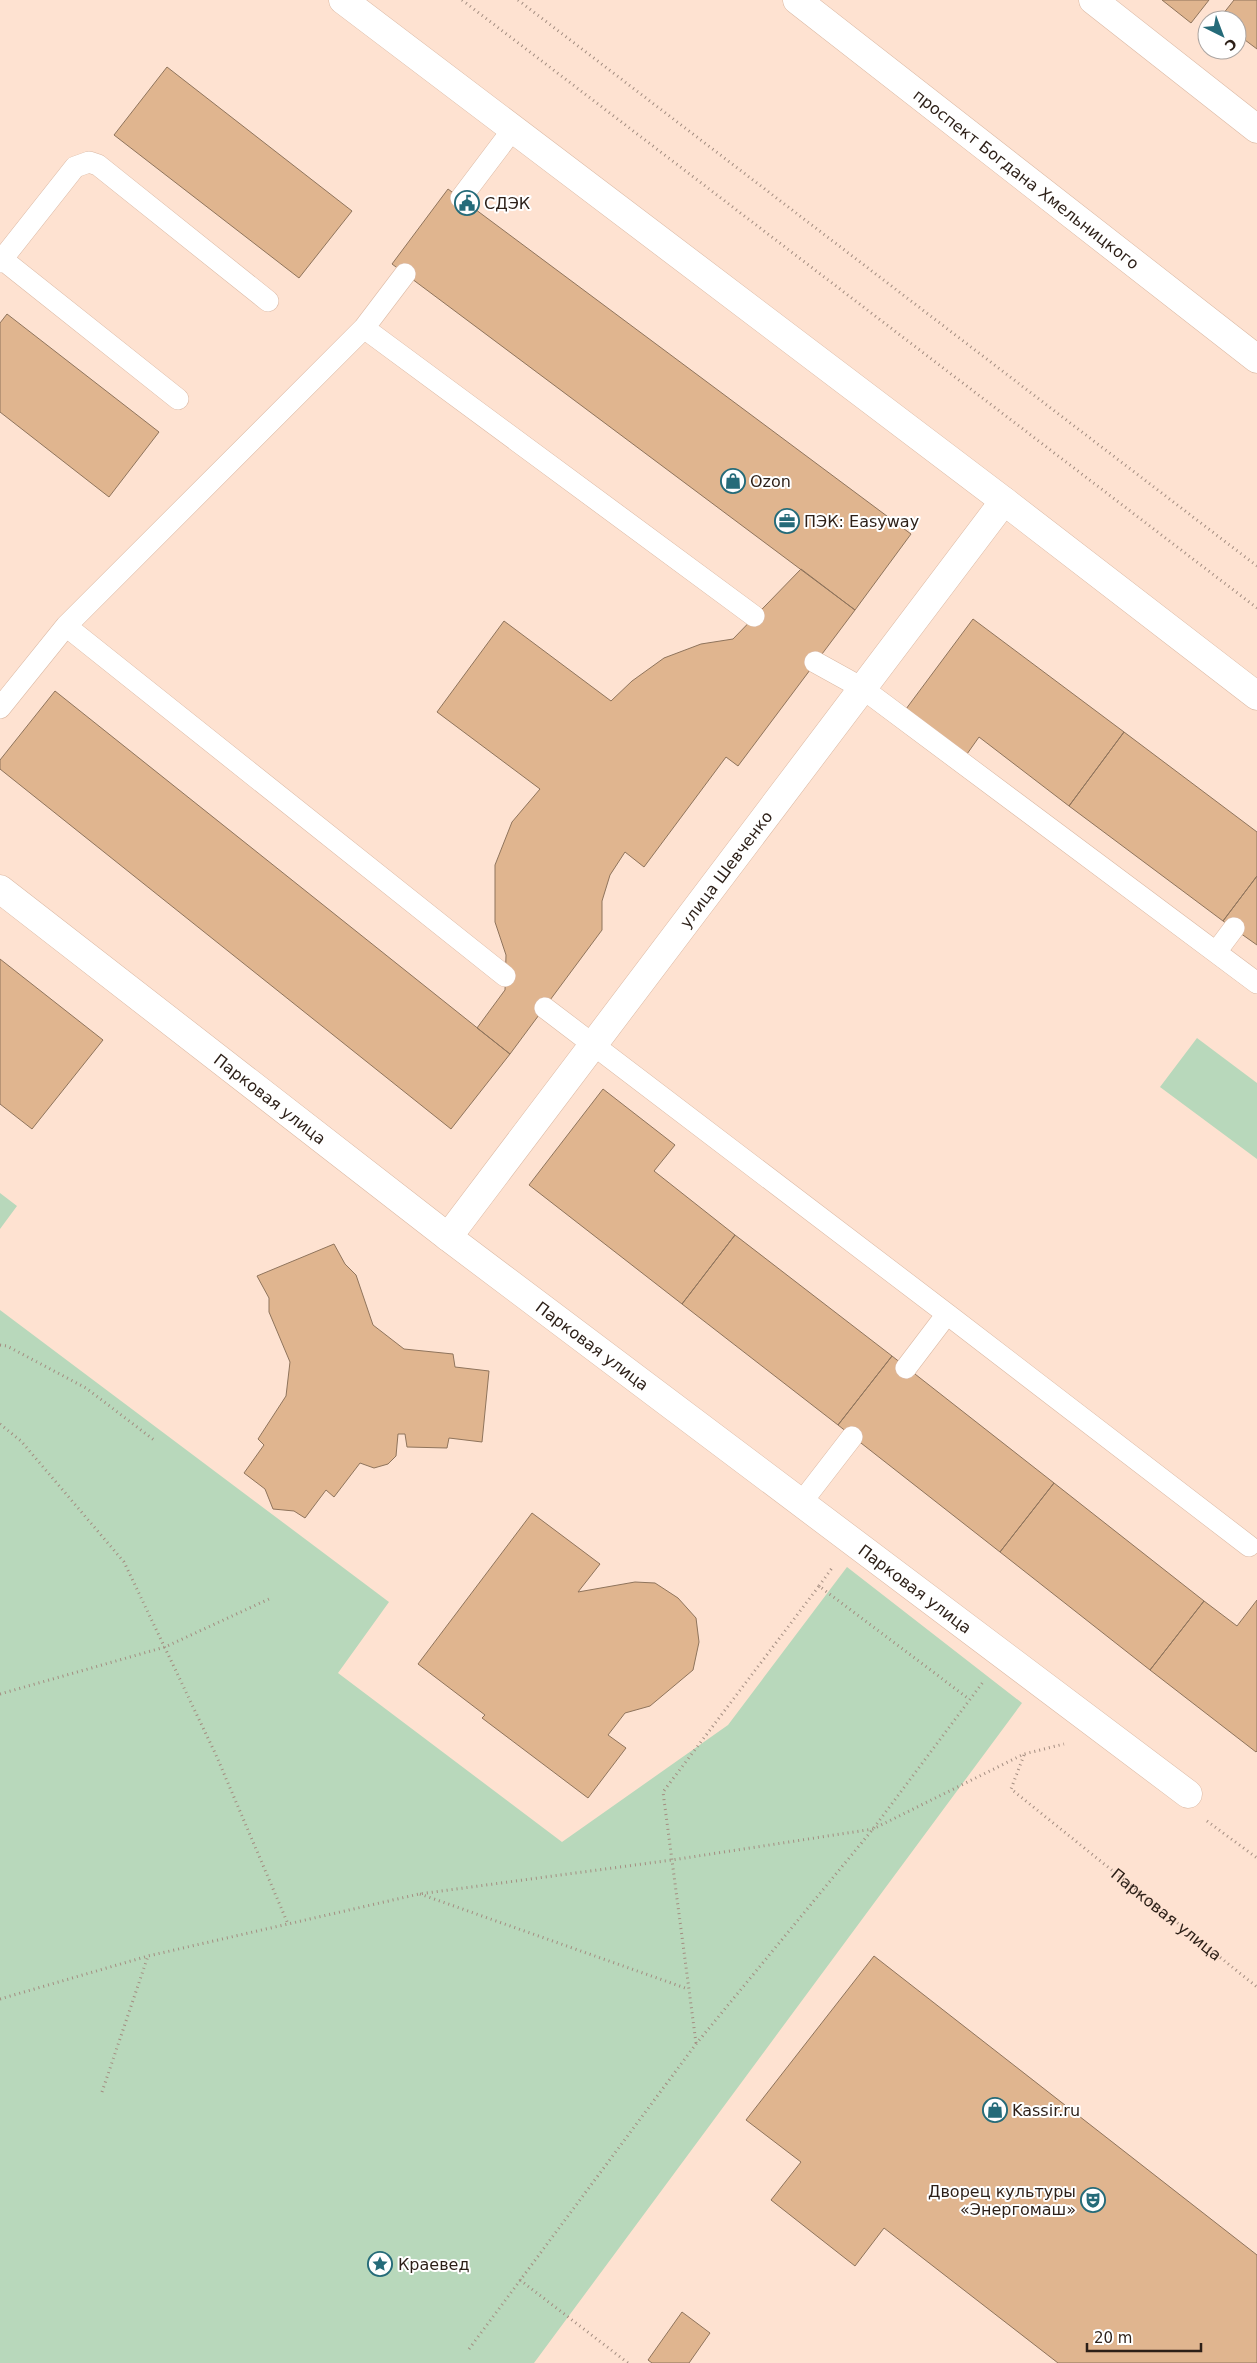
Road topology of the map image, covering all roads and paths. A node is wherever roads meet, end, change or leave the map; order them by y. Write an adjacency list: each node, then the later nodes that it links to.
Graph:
1 (343, 0): 6 (street)
2 (462, 0): 17 (path)
3 (518, 0): 16 (path)
4 (797, 0): 13 (street, проспект Богдана Хмельницкого)
5 (1093, 0): 7 (street)
6 (513, 129): 8 (lane); 15 (street)
7 (1257, 129)
8 (461, 198)
9 (1, 260): 11 (lane); 14 (lane)
10 (405, 274): 12 (lane)
11 (268, 301)
12 (364, 328): 18 (lane); 19 (lane)
13 (1257, 359)
14 (178, 399)
15 (1004, 501): 21 (street, улица Шевченко); 22 (street)
16 (1257, 566)
17 (1257, 608)
18 (754, 616)
19 (66, 626): 23 (lane); 27 (lane)
20 (815, 662): 21 (lane)
21 (862, 688): 26 (lane); 30 (street, улица Шевченко)
22 (1257, 696)
23 (0, 708)
24 (0, 889): 31 (street, Парковая улица)
25 (1234, 928): 26 (lane)
26 (1216, 952): 28 (lane)
27 (505, 976)
28 (1257, 983)
29 (545, 1008): 30 (lane)
30 (594, 1044): 31 (street, улица Шевченко); 32 (lane)
31 (448, 1237): 38 (street, Парковая улица)
32 (947, 1314): 34 (lane); 39 (lane)
33 (0, 1345): 37 (path)
34 (906, 1368)
35 (0, 1424): 41 (path)
36 (852, 1437): 38 (lane)
37 (154, 1440)
38 (801, 1504): 42 (street, Парковая улица)
39 (1250, 1546)
40 (269, 1599): 41 (path)
41 (165, 1647): 43 (path); 53 (path)
42 (1003, 1655): 44 (path); 47 (street, Парковая улица)
43 (0, 1694)
44 (969, 1699): 49 (path); 51 (path)
45 (1067, 1744): 46 (path)
46 (1024, 1754): 49 (path); 55 (path, Парковая улица)
47 (1188, 1794)
48 (1202, 1818): 50 (path)
49 (873, 1829): 51 (path); 58 (path)
50 (1257, 1858)
51 (672, 1860): 52 (path); 56 (path)
52 (419, 1894): 53 (path); 56 (path)
53 (288, 1924): 54 (path)
54 (148, 1956): 57 (path); 59 (path)
55 (1257, 1987)
56 (688, 1989): 58 (path)
57 (0, 2000)
58 (696, 2044): 60 (path)
59 (102, 2092)
60 (520, 2280): 61 (path); 62 (path)
61 (470, 2349)
62 (628, 2363)

